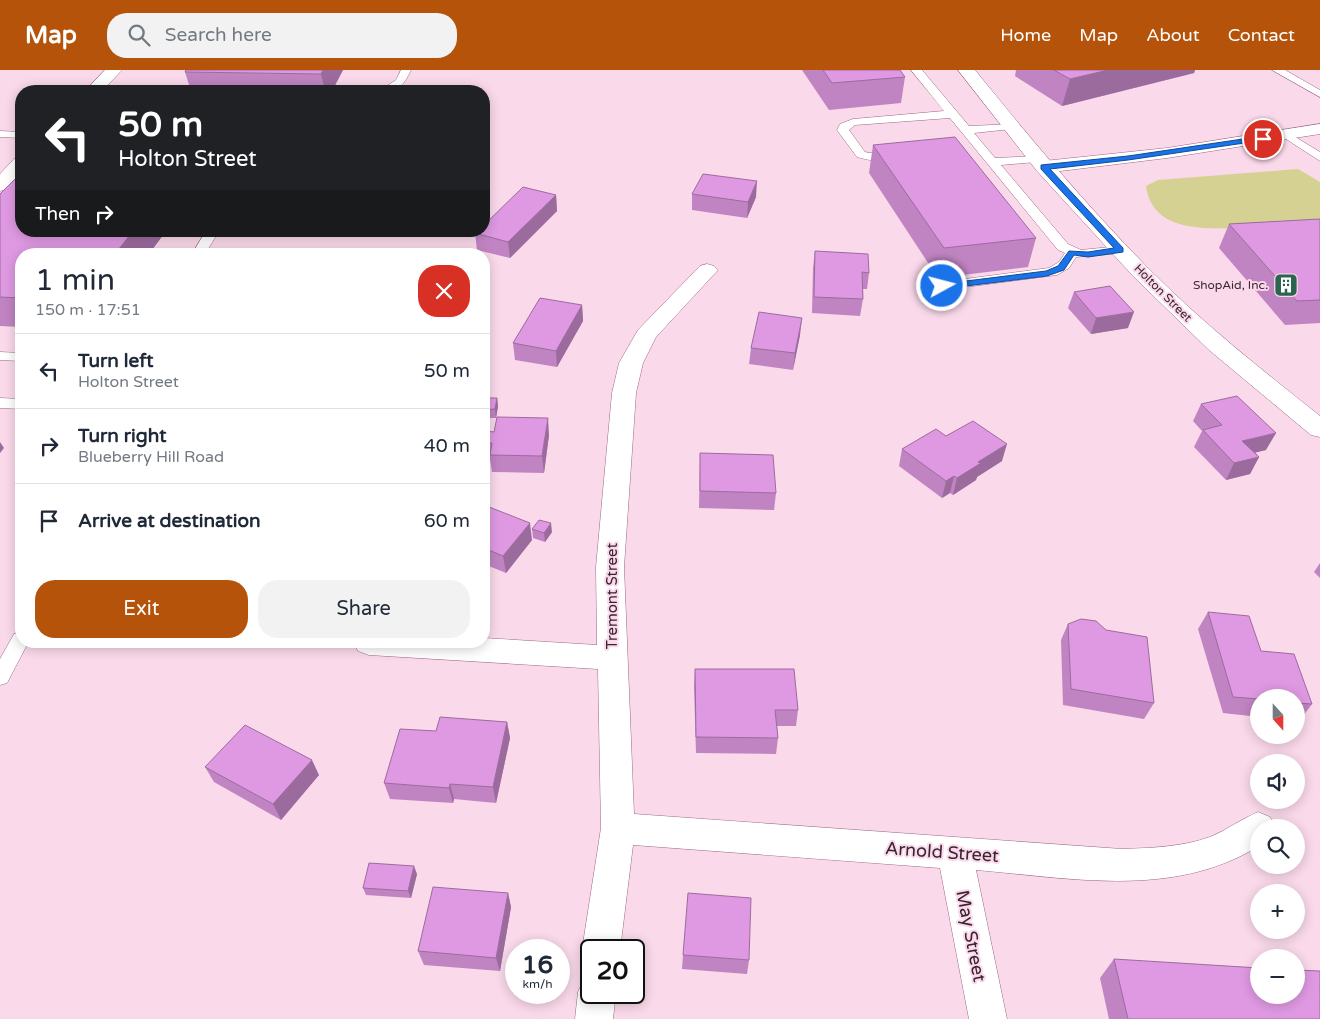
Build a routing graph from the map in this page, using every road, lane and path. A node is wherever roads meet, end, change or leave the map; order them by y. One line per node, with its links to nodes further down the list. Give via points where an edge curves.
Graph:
1 (114, 70): 6 (street)
2 (406, 70): 7 (lane)
3 (916, 70): 9 (lane)
4 (966, 70): 10 (street, Holton Street)
5 (1277, 70): 8 (lane)
6 (99, 85)
7 (395, 85)
8 (1320, 94)
9 (952, 114): 12 (lane); 16 (lane, via 853,122 843,127 861,155 874,158)
10 (1011, 126): 12 (lane); 19 (street, Holton Street)
11 (1320, 128): 15 (street)
12 (965, 130): 18 (lane, via 975,148)
13 (0, 134): 14 (lane)
14 (15, 134)
15 (1287, 135): 17 (lane); 19 (street, via 1128,158)
16 (905, 155)
17 (1320, 157)
18 (992, 162): 19 (lane); 25 (lane, via 1064,247)
19 (1040, 162): 24 (street, Holton Street)
20 (15, 170): 21 (street)
21 (0, 185)
22 (209, 237): 23 (lane)
23 (202, 248)
24 (1120, 250): 25 (lane, via 1088,254); 32 (street, Holton Street, via 1207,336)
25 (1072, 252): 27 (lane, via 1064,265 1052,272)
26 (707, 270): 35 (street, Tremont Street, via 646,335 627,378 610,567)
27 (942, 286)
28 (0, 356): 29 (lane)
29 (15, 357)
30 (0, 404): 31 (lane)
31 (15, 404)
32 (1320, 429)
33 (16, 648): 36 (lane)
34 (450, 648): 35 (street)
35 (612, 658): 37 (street, Tremont Street)
36 (0, 677)
37 (618, 828): 39 (street, Arnold Street); 40 (street, Tremont Street)
38 (1250, 833): 39 (street, Arnold Street, via 1220,850 1178,862 1122,865)
39 (955, 853): 43 (street, May Street)
40 (603, 939)
41 (596, 1004): 42 (street)
42 (594, 1019)
43 (988, 1019)

